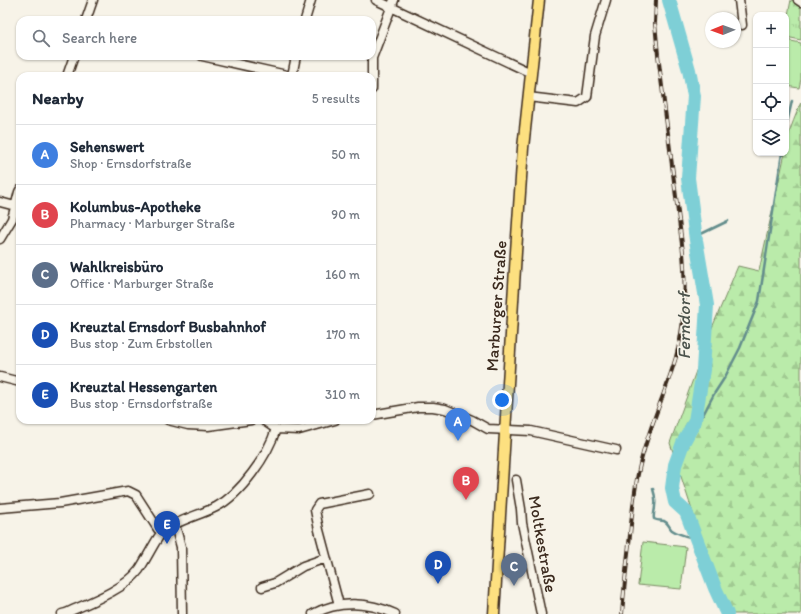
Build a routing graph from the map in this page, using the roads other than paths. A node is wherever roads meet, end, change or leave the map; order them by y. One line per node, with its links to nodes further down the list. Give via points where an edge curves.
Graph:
1 (93, 0): 10 (street)
2 (311, 0): 11 (street)
3 (376, 0): 9 (street)
4 (539, 0): 22 (main road, Marburger Straße)
5 (606, 0): 23 (street, via 595,36 587,97 578,103)
6 (739, 0): 12 (street)
7 (798, 0): 8 (street)
8 (801, 2)
9 (392, 3): 13 (street); 22 (street)
10 (87, 16)
11 (306, 16)
12 (742, 25)
13 (376, 47)
14 (73, 60): 18 (street)
15 (220, 60): 19 (street)
16 (295, 60): 20 (street)
17 (372, 60): 21 (street)
18 (68, 72)
19 (273, 72)
20 (292, 72)
21 (372, 72)
22 (531, 73): 23 (main road, Marburger Straße)
23 (528, 97): 37 (main road, Marburger Straße)
24 (0, 202): 25 (street)
25 (16, 206)
26 (16, 210): 27 (street)
27 (0, 239)
28 (0, 377): 29 (street)
29 (16, 381)
30 (376, 413): 37 (street, via 433,407 445,409 488,429)
31 (184, 424): 32 (street)
32 (222, 424)
33 (269, 424): 36 (street)
34 (275, 424): 36 (street)
35 (321, 424): 36 (street, via 299,430)
36 (276, 429): 42 (street, via 274,437 246,481 217,506)
37 (504, 430): 38 (street, via 531,431); 51 (main road, Marburger Straße)
38 (616, 450)
39 (516, 480): 52 (street, Moltkestraße)
40 (370, 494): 44 (street, via 319,504 315,510)
41 (0, 508): 43 (street, via 60,503 128,491 136,495)
42 (175, 525): 43 (street); 48 (street, via 181,547)
43 (163, 532): 47 (street, via 138,571 124,584)
44 (326, 558): 45 (street, via 303,566 275,583); 46 (street)
45 (262, 587)
46 (339, 604): 49 (street); 50 (street, via 369,605)
47 (65, 614)
48 (182, 614)
49 (313, 614)
50 (395, 614)
51 (494, 614)
52 (541, 614)

